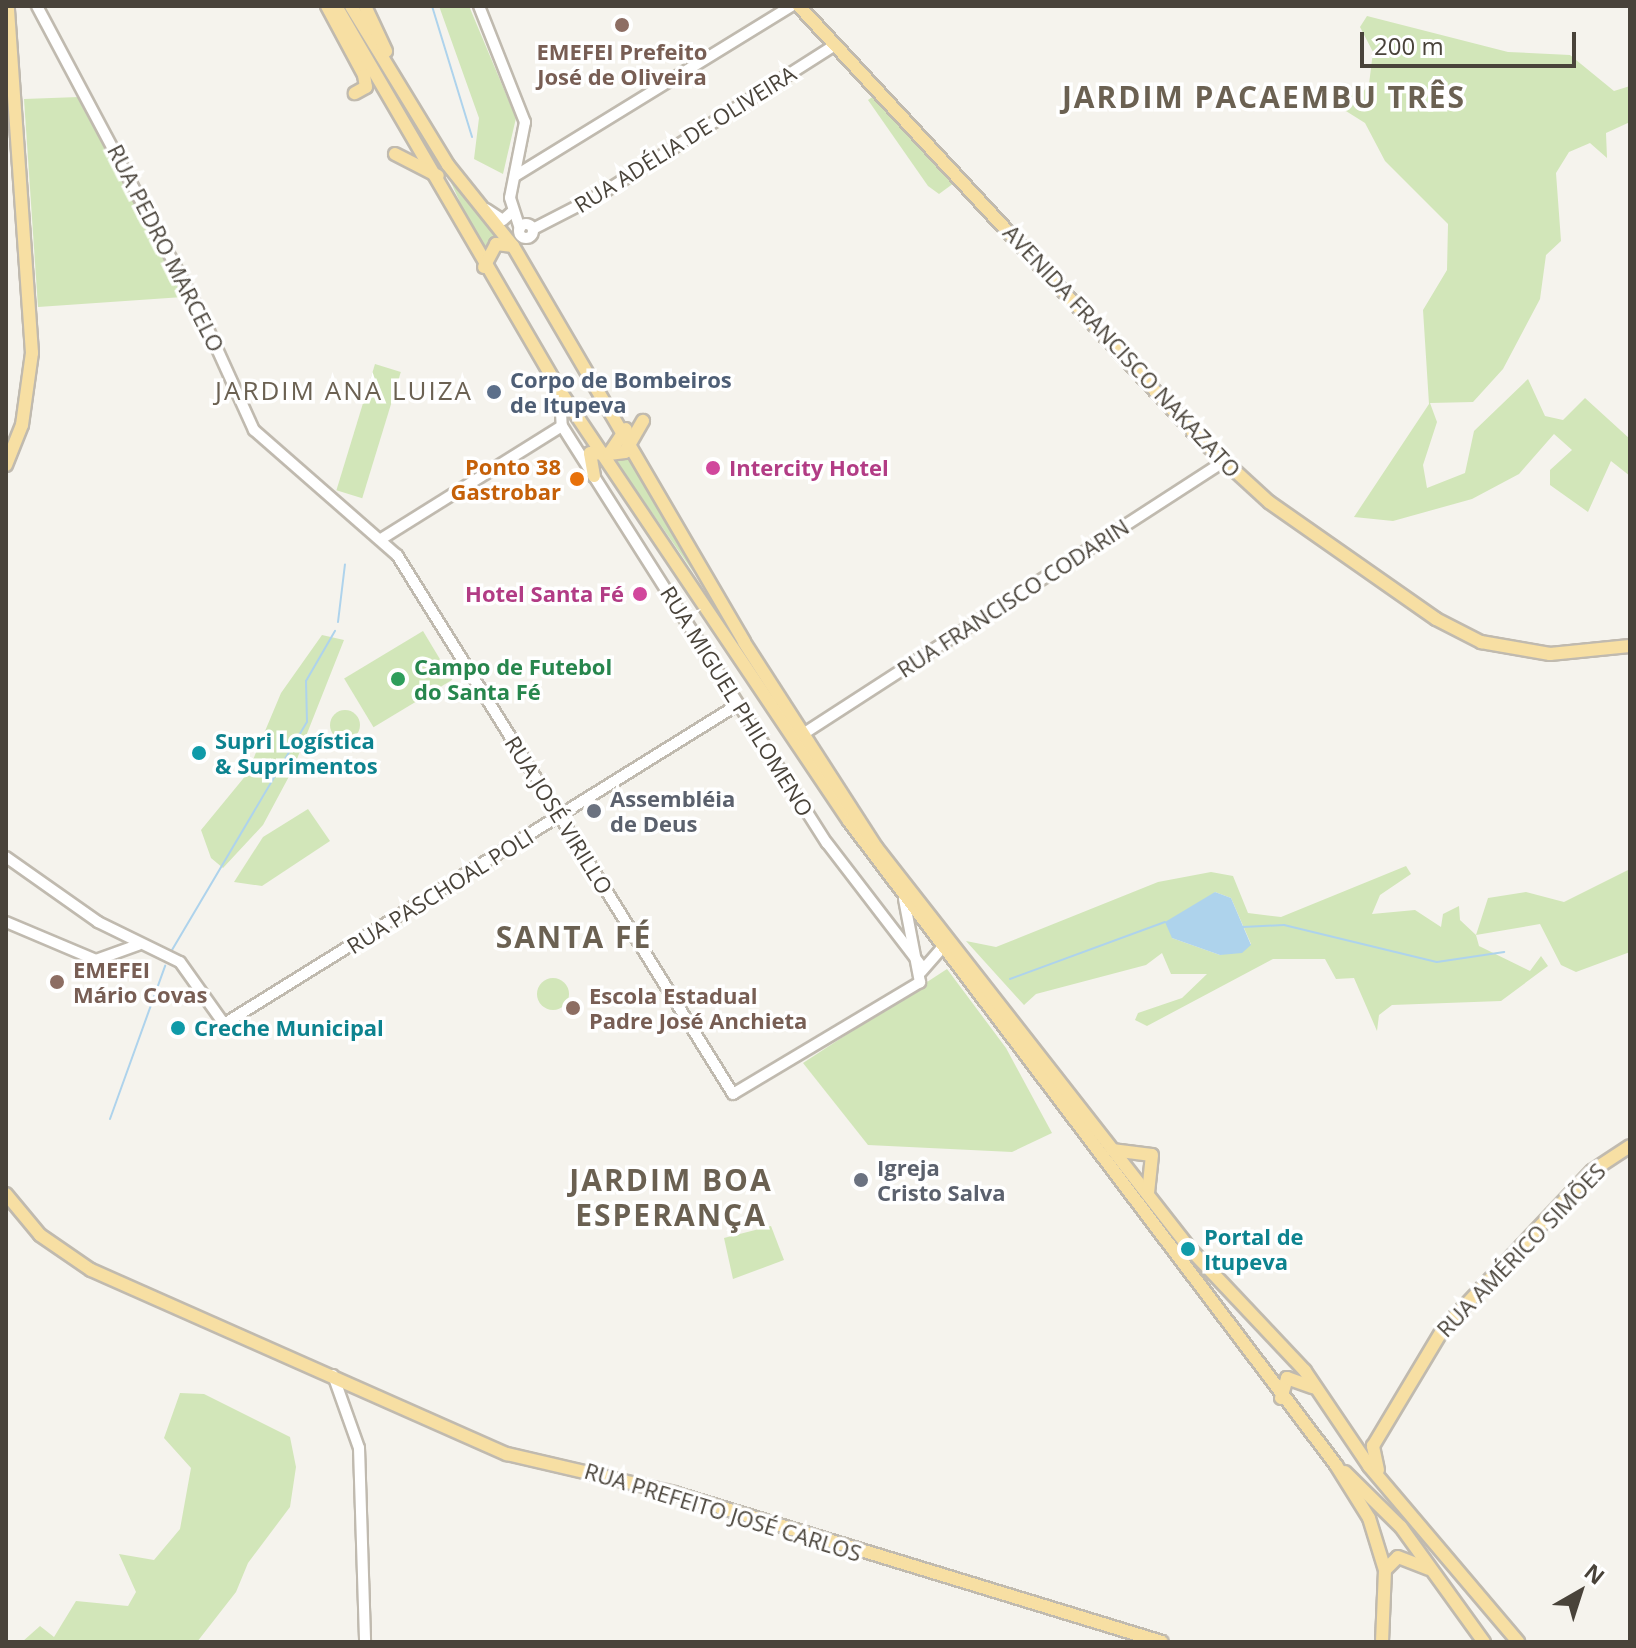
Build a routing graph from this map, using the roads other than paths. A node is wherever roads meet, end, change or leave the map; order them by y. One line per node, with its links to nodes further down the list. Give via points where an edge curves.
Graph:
1 (8, 6): 28 (main road, via 32,353 22,425)
2 (37, 6): 30 (street, RUA PEDRO MARCELO, via 204,320 254,430)
3 (327, 6): 12 (main road, via 364,75 366,87)
4 (336, 6): 15 (main road)
5 (351, 6): 11 (main road)
6 (365, 6): 11 (main road)
7 (479, 6): 14 (street, via 522,108)
8 (791, 6): 14 (street)
9 (799, 6): 10 (main road, AVENIDA FRANCISCO NAKAZATO)
10 (835, 45): 17 (street, RUA ADÉLIA DE OLIVEIRA, via 601,194 533,229 520,228); 27 (main road, AVENIDA FRANCISCO NAKAZATO)
11 (391, 69): 16 (main road)
12 (355, 93)
13 (395, 154): 15 (main road)
14 (515, 176): 17 (street)
15 (442, 179): 19 (main road)
16 (476, 202): 17 (street, via 503,220); 18 (main road)
17 (512, 212)
18 (513, 246): 19 (main road, via 496,244); 23 (main road)
19 (484, 267): 20 (main road)
20 (560, 391): 22 (street, via 557,410); 24 (main road)
21 (643, 421): 25 (main road)
22 (562, 426): 24 (street); 29 (street, RUA MIGUEL PHILOMENO); 30 (street)
23 (626, 429): 25 (main road); 26 (main road)
24 (587, 431): 26 (main road)
25 (634, 442): 26 (main road); 33 (main road)
26 (605, 453): 29 (main road, via 587,458); 36 (main road)
27 (1223, 462): 31 (main road, AVENIDA FRANCISCO NAKAZATO, via 1333,549 1458,632 1550,654); 33 (street, RUA FRANCISCO CODARIN)
28 (6, 465)
29 (594, 476): 32 (street, RUA MIGUEL PHILOMENO)
30 (381, 539): 34 (street, RUA JOSÉ VIRILLO)
31 (1630, 646)
32 (737, 705): 34 (street, RUA PASCHOAL POLI); 40 (street, RUA MIGUEL PHILOMENO)
33 (803, 734): 42 (main road, via 876,847)
34 (560, 816): 38 (street, RUA PASCHOAL POLI, via 224,1024 180,962); 40 (street, RUA JOSÉ VIRILLO, via 733,1094 920,982)
35 (6, 857): 38 (street)
36 (904, 898): 39 (main road); 40 (street, via 914,924)
37 (6, 922): 38 (street, via 96,960)
38 (138, 945)
39 (942, 948): 40 (street); 47 (main road, via 1241,1332)
40 (918, 964)
41 (1630, 1146): 49 (main road, RUA AMÉRICO SIMÕES, via 1592,1171 1443,1329)
42 (1112, 1150): 44 (main road); 44 (main road, via 1152,1155)
43 (6, 1194): 45 (main road, RUA PREFEITO JOSÉ CARLOS, via 40,1235 91,1270)
44 (1148, 1195): 46 (main road)
45 (333, 1375): 54 (street, via 359,1448); 55 (main road, RUA PREFEITO JOSÉ CARLOS, via 507,1454 674,1493)
46 (1317, 1391): 47 (main road, via 1293,1376 1283,1383); 48 (main road)
47 (1281, 1399): 50 (main road)
48 (1348, 1433): 49 (main road); 51 (main road)
49 (1373, 1446): 51 (main road)
50 (1336, 1465): 52 (main road, via 1369,1518); 53 (main road)
51 (1382, 1479): 58 (main road)
52 (1385, 1570): 53 (main road, via 1405,1558); 56 (main road)
53 (1441, 1578): 57 (main road)
54 (365, 1642)
55 (1162, 1642)
56 (1382, 1642)
57 (1484, 1642)
58 (1518, 1642)

